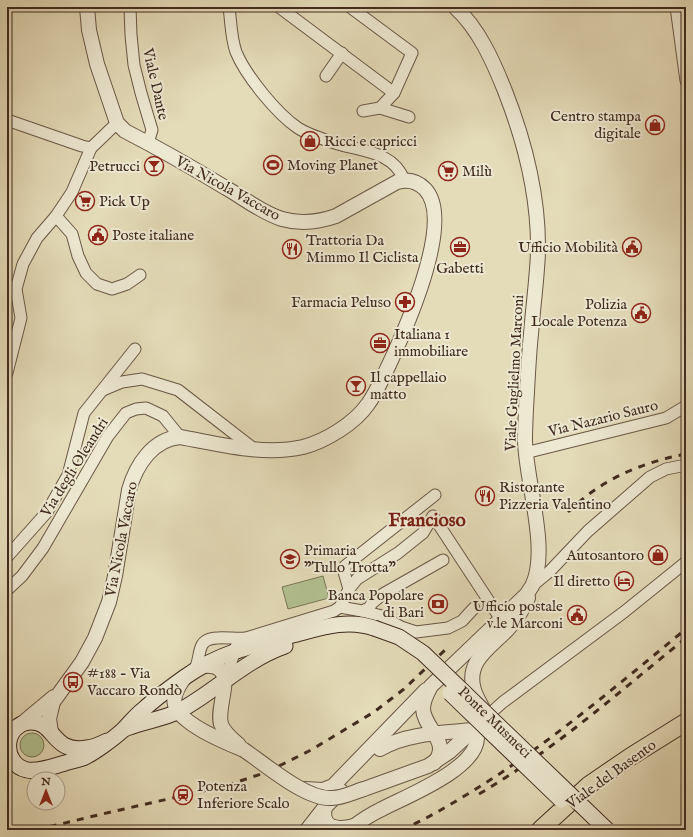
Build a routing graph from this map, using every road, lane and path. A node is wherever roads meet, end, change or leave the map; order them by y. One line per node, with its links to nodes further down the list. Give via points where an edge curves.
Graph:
1 (87, 7): 16 (street, via 92,46)
2 (130, 7): 17 (street, Viale Dante, via 134,65 152,130)
3 (229, 7): 19 (street, via 236,53 274,107 298,128 337,144 384,157 398,168)
4 (279, 7): 8 (street)
5 (350, 7): 11 (street, via 412,53)
6 (455, 7): 28 (street, Viale Guglielmo Marconi, via 474,29 500,77 526,153 534,195 538,251 530,341)
7 (676, 7): 10 (street)
8 (342, 53): 9 (street); 11 (street)
9 (326, 76)
10 (686, 81)
11 (394, 93): 12 (street)
12 (380, 108): 13 (street); 14 (street)
13 (363, 111)
14 (409, 117)
15 (7, 120): 18 (street)
16 (117, 124): 17 (street, Via Nicola Vaccaro); 18 (street)
17 (148, 143): 19 (street, Via Nicola Vaccaro, via 272,215 291,221 312,222 332,217)
18 (92, 148): 20 (street, via 72,192)
19 (404, 180): 27 (street, Via Nicola Vaccaro, via 422,186 431,197 434,216 433,242 405,332 369,404 340,430 321,440 290,449)
20 (56, 216): 21 (street, via 72,234 86,273 97,284 112,290); 23 (street, via 37,238 23,264 16,290 20,318)
21 (140, 275)
22 (135, 349): 24 (street)
23 (7, 373)
24 (102, 390): 27 (street, via 122,382 142,379 178,390); 31 (street, via 84,413 68,475 47,512)
25 (686, 406): 28 (street, Via Nazario Sauro, via 666,418)
26 (180, 437): 27 (street, Via Nicola Vaccaro); 36 (street, Via degli Oleandri, via 163,416 146,408 126,413 108,436 43,548 22,576); 47 (street, Via Nicola Vaccaro, via 170,438 152,450 131,480 109,602 95,638 82,662)
27 (254, 449)
28 (525, 453): 34 (street, Viale Guglielmo Marconi, via 538,534 537,574)
29 (686, 465): 34 (street, via 666,469 650,478 588,531)
30 (435, 494): 35 (street, via 345,566 344,572)
31 (7, 557)
32 (443, 560): 39 (street, via 383,594 369,608)
33 (686, 562): 49 (street, via 624,612)
34 (533, 585): 40 (street, Viale Guglielmo Marconi); 49 (street, via 522,610 508,629 474,665 473,688)
35 (349, 589): 37 (street); 40 (street, via 357,579 422,533 433,516)
36 (7, 590)
37 (340, 607): 39 (street); 42 (street, via 322,616)
38 (474, 608): 39 (street, via 462,621 448,628 416,632 382,616)
39 (362, 611)
40 (500, 618): 46 (street, Viale Guglielmo Marconi)
41 (373, 632): 43 (main road, via 365,625 331,625); 45 (main road, via 338,632 293,643 264,654); 49 (main road, Ponte Musmeci, bridge, via 399,637 424,653); 73 (main road, Ponte Musmeci, bridge, via 417,662)
42 (246, 638): 43 (street, via 238,643); 44 (street, via 207,640 201,646)
43 (234, 652): 44 (main road); 45 (street)
44 (194, 672): 45 (street, via 213,666 218,668); 50 (street, via 178,687 175,697); 53 (main road, via 144,708)
45 (226, 681): 50 (main road); 64 (street, via 220,713 221,725 228,736)
46 (431, 686): 48 (street); 51 (street, Viale Guglielmo Marconi, via 424,704)
47 (60, 691): 55 (street, Via Nicola Vaccaro); 60 (street, Via Nicola Vaccaro, via 49,714 49,725)
48 (416, 701): 63 (street, via 407,719); 68 (street, bridge, via 333,786 317,791)
49 (489, 710): 54 (street); 74 (main road, Ponte Musmeci, bridge)
50 (178, 711): 53 (main road); 64 (street, via 184,719 220,740)
51 (427, 722): 56 (street, via 438,731); 57 (street, Viale Guglielmo Marconi)
52 (686, 722): 58 (main road, Viale del Basento)
53 (122, 730): 62 (main road)
54 (473, 730): 56 (street); 65 (street); 70 (street, via 477,737 474,749 458,768)
55 (12, 732): 60 (main road, via 29,722 35,722 47,727); 67 (main road, via 8,743 9,755 16,765)
56 (451, 732): 57 (street)
57 (435, 734): 61 (street); 65 (street, Viale Guglielmo Marconi, via 440,754)
58 (667, 734): 59 (main road); 72 (main road, Viale del Basento, via 589,785)
59 (686, 734)
60 (53, 735): 62 (main road, via 65,746 73,749 88,748); 67 (main road, via 56,750 54,756 46,766)
61 (416, 736): 63 (street, via 390,743); 65 (street, via 431,744 437,752)
62 (107, 741): 67 (main road, via 81,758 48,769)
63 (380, 749): 69 (street)
64 (244, 750): 68 (street, bridge)
65 (435, 761): 68 (street, bridge, via 422,769 338,798 316,796)
66 (7, 770): 67 (main road)
67 (34, 770)
68 (298, 787)
69 (325, 807): 70 (street, via 325,820 331,826); 71 (street)
70 (351, 828)
71 (307, 830)
72 (540, 830)
73 (592, 830)
74 (607, 830)

